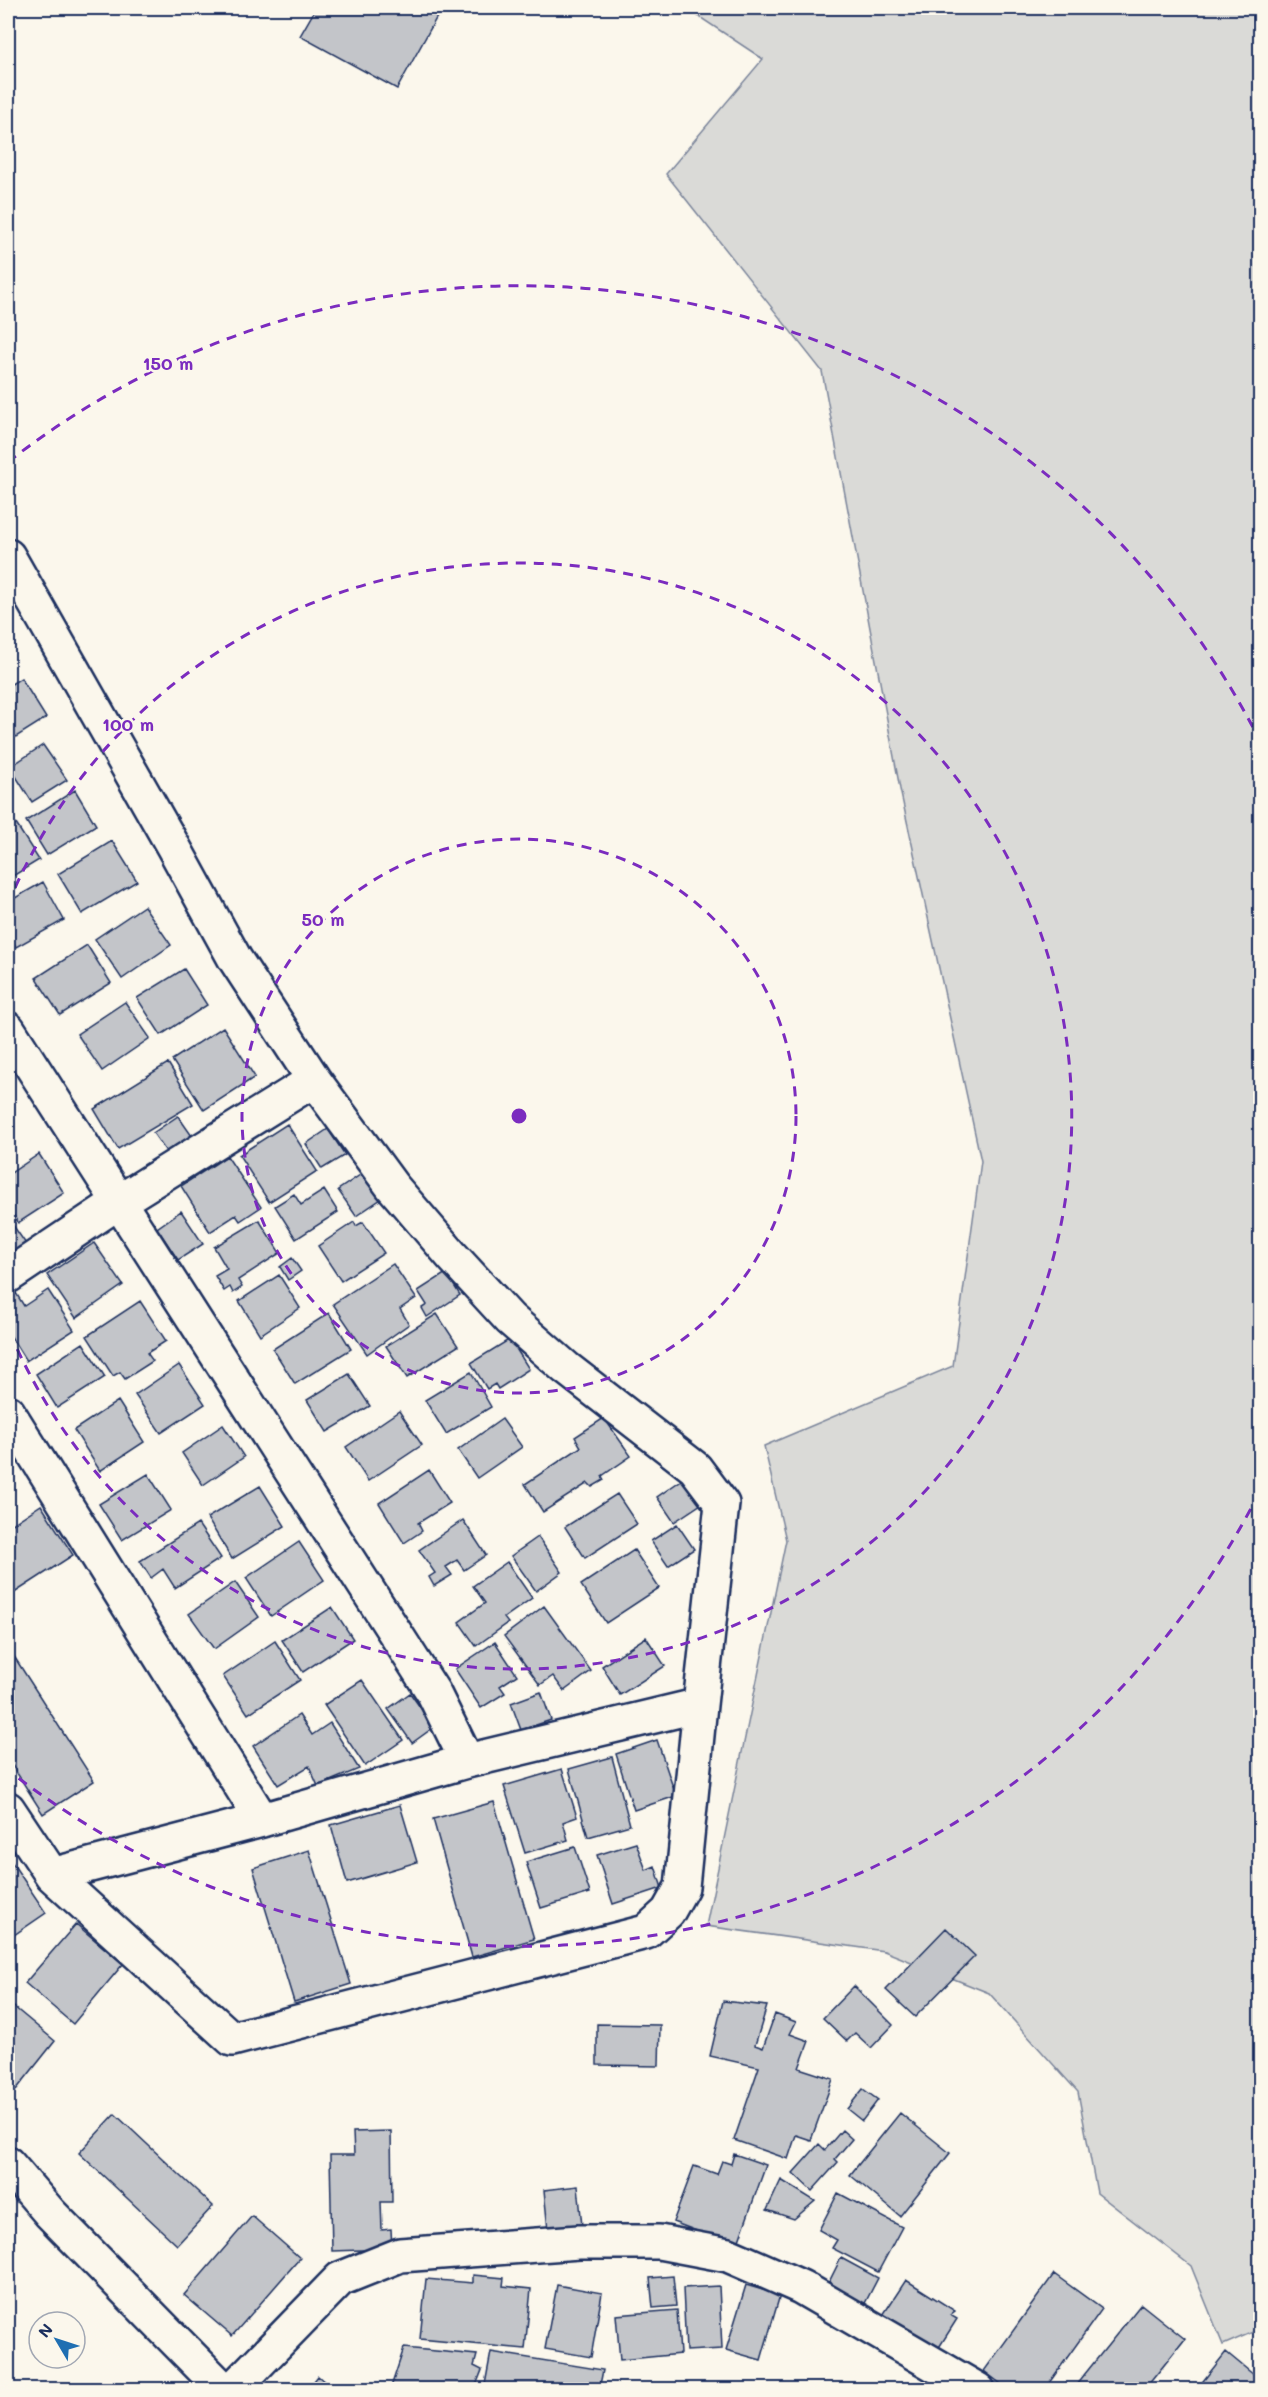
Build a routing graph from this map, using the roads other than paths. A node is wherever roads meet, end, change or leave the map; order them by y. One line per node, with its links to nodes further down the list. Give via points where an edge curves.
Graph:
1 (8, 556): 3 (street, via 235,959)
2 (8, 1029): 4 (street)
3 (314, 1080): 4 (street); 7 (street, via 392,1186 510,1319 566,1368 695,1468 722,1504)
4 (120, 1201): 5 (street); 8 (street, via 433,1692)
5 (8, 1276)
6 (8, 1412): 10 (street)
7 (700, 1705): 8 (street); 11 (street, via 682,1887 668,1912 646,1932 231,2039)
8 (467, 1761): 10 (street)
9 (8, 1809): 11 (street)
10 (262, 1820): 11 (street)
11 (52, 1875)
12 (8, 2164): 13 (street, via 50,2213)
13 (224, 2390)
14 (232, 2390): 15 (street, via 340,2278 400,2255 579,2242 659,2242 728,2255 801,2288)
15 (978, 2390)

